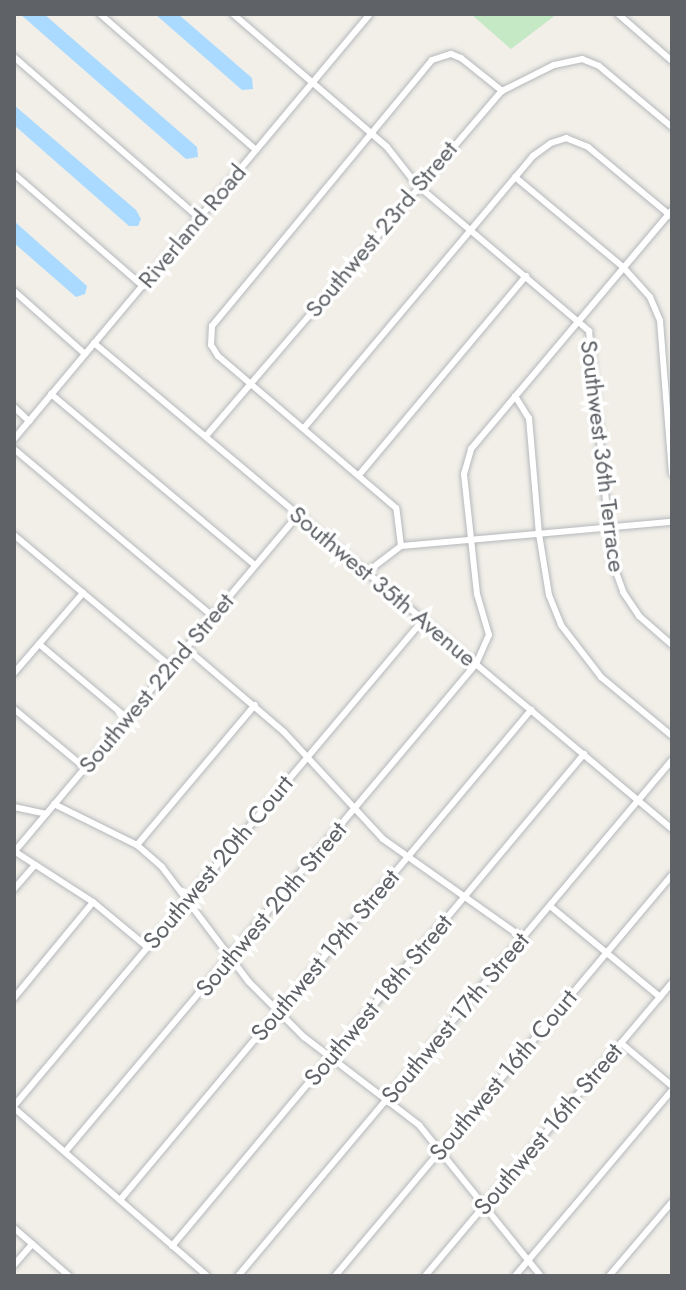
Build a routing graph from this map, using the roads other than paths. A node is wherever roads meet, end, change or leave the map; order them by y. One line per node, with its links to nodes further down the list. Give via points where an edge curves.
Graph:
1 (100, 14): 11 (street)
2 (233, 14): 7 (street, Southwest 36th Terrace)
3 (369, 14): 7 (street, Riverland Road)
4 (618, 14): 6 (street)
5 (14, 57): 16 (street)
6 (672, 61)
7 (312, 83): 10 (street, Southwest 36th Terrace); 11 (street, Riverland Road)
8 (502, 91): 9 (street, Southwest 23rd Street, via 554,65 582,59 599,66); 10 (street, via 461,58 441,55 425,66); 14 (street, Southwest 23rd Street)
9 (672, 127)
10 (371, 132): 14 (street, Southwest 36th Terrace); 25 (street, via 218,314 211,335 218,356)
11 (256, 150): 16 (street, Riverland Road)
12 (14, 174): 20 (street)
13 (515, 177): 15 (street, via 533,156 566,138 588,147); 17 (street); 18 (street)
14 (417, 185): 17 (street, Southwest 36th Terrace); 25 (street, Southwest 23rd Street)
15 (671, 213): 18 (street)
16 (199, 218): 20 (street, Riverland Road)
17 (470, 229): 19 (street, Southwest 36th Terrace); 30 (street)
18 (623, 267): 22 (street); 34 (street, via 650,297 660,321)
19 (526, 276): 22 (street, Southwest 36th Terrace); 35 (street)
20 (143, 286): 23 (street, Riverland Road)
21 (14, 291): 24 (street)
22 (578, 320): 27 (street); 38 (street, Southwest 36th Terrace, via 593,345)
23 (94, 343): 24 (street, Riverland Road); 31 (street, Southwest 35th Avenue)
24 (85, 354): 26 (street, Riverland Road)
25 (250, 384): 30 (street); 31 (street, Southwest 23rd Street)
26 (51, 394): 29 (street, Riverland Road); 43 (street)
27 (515, 396): 39 (street, via 529,418); 41 (street, via 466,462)
28 (14, 407): 29 (street)
29 (29, 421): 32 (street, Riverland Road)
30 (304, 428): 35 (street)
31 (206, 436): 36 (street, Southwest 35th Avenue)
32 (14, 439)
33 (14, 449): 46 (street)
34 (672, 474)
35 (359, 475): 42 (street, via 396,508)
36 (298, 515): 43 (street, Southwest 22nd Street); 44 (street, Southwest 35th Avenue)
37 (672, 522): 38 (street)
38 (609, 528): 39 (street); 49 (street, Southwest 36th Terrace, via 623,592 639,616)
39 (539, 534): 41 (street); 58 (street, via 549,595 579,652)
40 (14, 535): 45 (street)
41 (470, 539): 42 (street); 51 (street, via 489,635)
42 (401, 546): 44 (street)
43 (255, 565): 46 (street, Southwest 22nd Street)
44 (367, 572): 47 (street, Southwest 35th Avenue)
45 (83, 593): 48 (street); 52 (street)
46 (212, 616): 50 (street, Southwest 22nd Street)
47 (423, 620): 51 (street, Southwest 35th Avenue); 60 (street, Southwest 20th Court)
48 (39, 644): 53 (street); 57 (street)
49 (672, 645)
50 (186, 648): 52 (street, Southwest 22nd Street); 54 (street)
51 (476, 664): 56 (street, Southwest 35th Avenue); 66 (street, Southwest 20th Street)
52 (170, 666): 57 (street, Southwest 22nd Street)
53 (14, 673)
54 (255, 705): 60 (street); 69 (street)
55 (14, 709): 62 (street)
56 (531, 710): 59 (street, Southwest 35th Avenue); 71 (street, Southwest 19th Street)
57 (127, 718): 62 (street, Southwest 22nd Street)
58 (672, 736)
59 (584, 754): 63 (street, Southwest 35th Avenue); 76 (street, Southwest 18th Street)
60 (307, 757): 66 (street); 75 (street, Southwest 20th Court)
61 (672, 760): 63 (street, Southwest 17th Street)
62 (85, 768): 64 (street, Southwest 22nd Street)
63 (638, 800): 68 (street, Southwest 35th Avenue); 78 (street, Southwest 17th Street)
64 (54, 804): 67 (street, Southwest 22nd Street); 69 (street)
65 (14, 807): 67 (street)
66 (354, 810): 71 (street); 82 (street, Southwest 20th Street)
67 (46, 814): 70 (street, Southwest 22nd Street)
68 (672, 829)
69 (137, 845): 75 (street)
70 (14, 851): 72 (street)
71 (407, 858): 76 (street); 86 (street, Southwest 19th Street)
72 (34, 866): 74 (street); 77 (street)
73 (672, 875): 81 (street, Southwest 16th Court)
74 (14, 889)
75 (188, 897): 80 (street, Southwest 20th Court); 82 (street)
76 (464, 898): 79 (street); 88 (street, Southwest 18th Street)
77 (93, 902): 80 (street); 85 (street)
78 (550, 906): 79 (street, Southwest 17th Street); 81 (street)
79 (523, 938): 90 (street, Southwest 17th Street)
80 (146, 946): 91 (street, Southwest 20th Court)
81 (607, 952): 84 (street); 92 (street, Southwest 16th Court)
82 (230, 958): 86 (street); 93 (street, Southwest 20th Street)
83 (672, 983): 84 (street, Southwest 16th Street)
84 (660, 997): 87 (street, Southwest 16th Street)
85 (14, 998)
86 (277, 1012): 88 (street); 94 (street, Southwest 19th Street)
87 (621, 1043): 89 (street); 96 (street, Southwest 16th Street)
88 (331, 1057): 90 (street); 99 (street, Southwest 18th Street)
89 (672, 1088): 100 (street)
90 (388, 1097): 92 (street); 104 (street, Southwest 17th Street)
91 (14, 1107): 93 (street)
92 (440, 1150): 96 (street); 105 (street, Southwest 16th Court)
93 (65, 1152): 94 (street)
94 (120, 1200): 99 (street)
95 (672, 1202): 109 (street)
96 (483, 1207): 100 (street); 106 (street, Southwest 16th Street)
97 (14, 1228): 98 (street)
98 (32, 1244): 101 (street); 102 (street)
99 (172, 1246): 103 (street)
100 (527, 1262): 107 (street); 108 (street)
101 (14, 1265)
102 (66, 1275)
103 (207, 1276)
104 (238, 1276)
105 (335, 1276)
106 (425, 1276)
107 (515, 1276)
108 (541, 1276)
109 (609, 1276)

